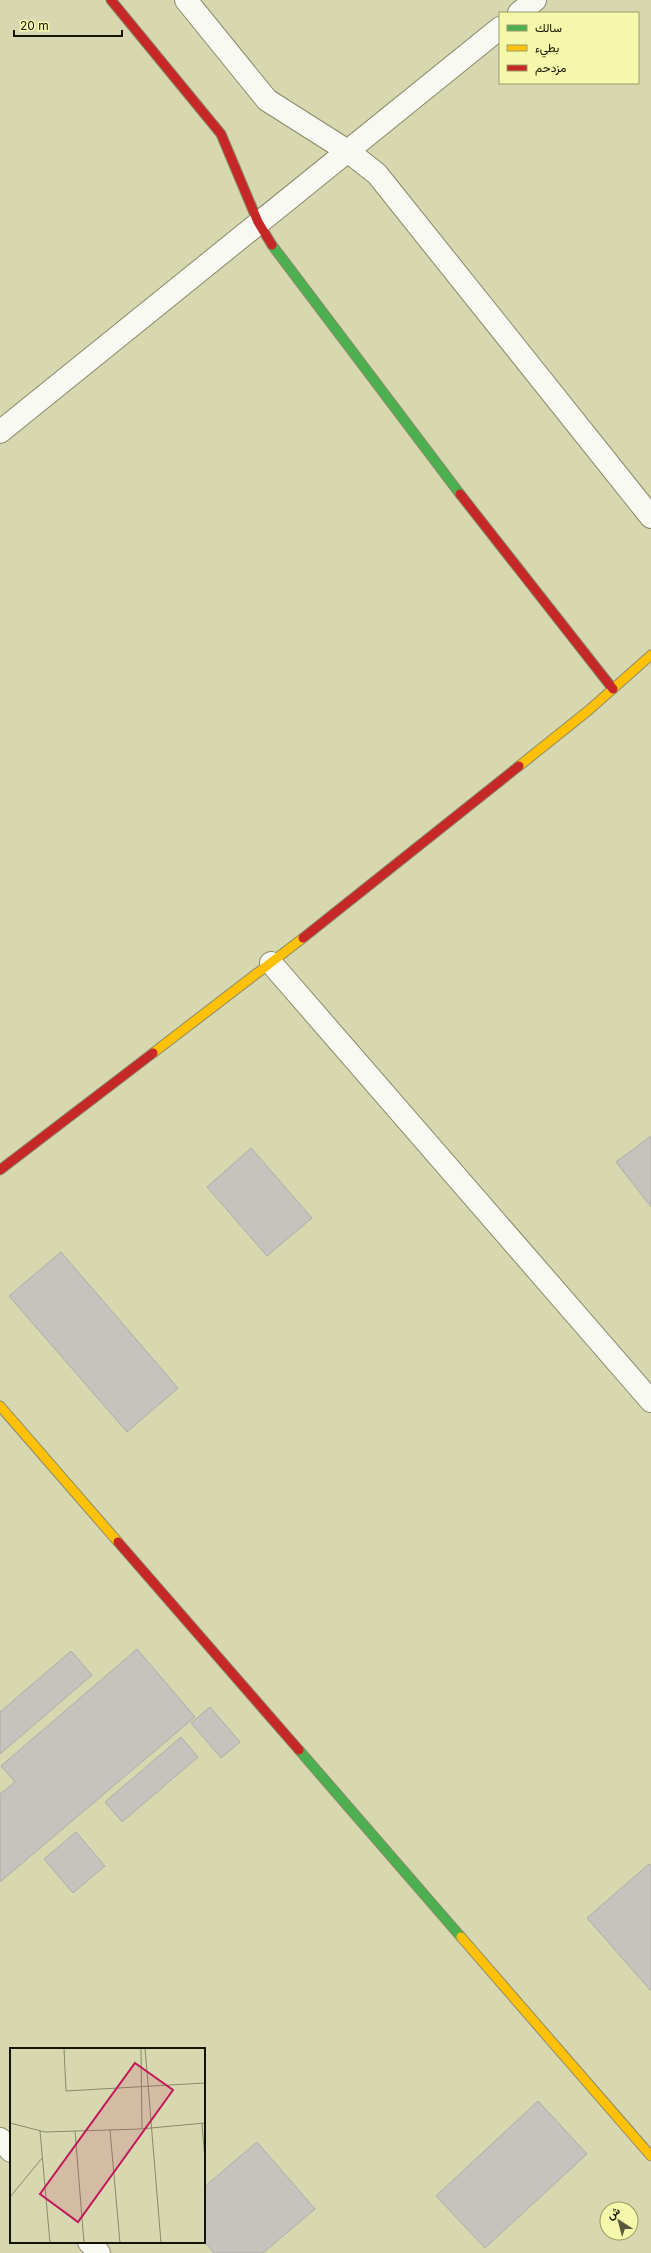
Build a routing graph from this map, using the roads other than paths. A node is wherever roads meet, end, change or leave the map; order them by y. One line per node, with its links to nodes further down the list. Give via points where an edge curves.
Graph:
1 (111, 0): 7 (street, via 220,134)
2 (186, 0): 6 (street, via 267,100)
3 (535, 0): 4 (street)
4 (520, 12)
5 (499, 29): 6 (street)
6 (349, 152): 7 (street); 9 (street, via 377,174)
7 (258, 222): 8 (street); 11 (street, via 274,249)
8 (0, 432)
9 (651, 517)
10 (651, 655): 11 (street)
11 (613, 689): 12 (street)
12 (271, 963): 13 (street); 14 (street)
13 (0, 1170)
14 (651, 1400)
15 (0, 1406): 18 (street)
16 (0, 2139): 17 (street)
17 (10, 2151)
18 (651, 2156)
19 (91, 2243): 20 (street)
20 (99, 2253)

